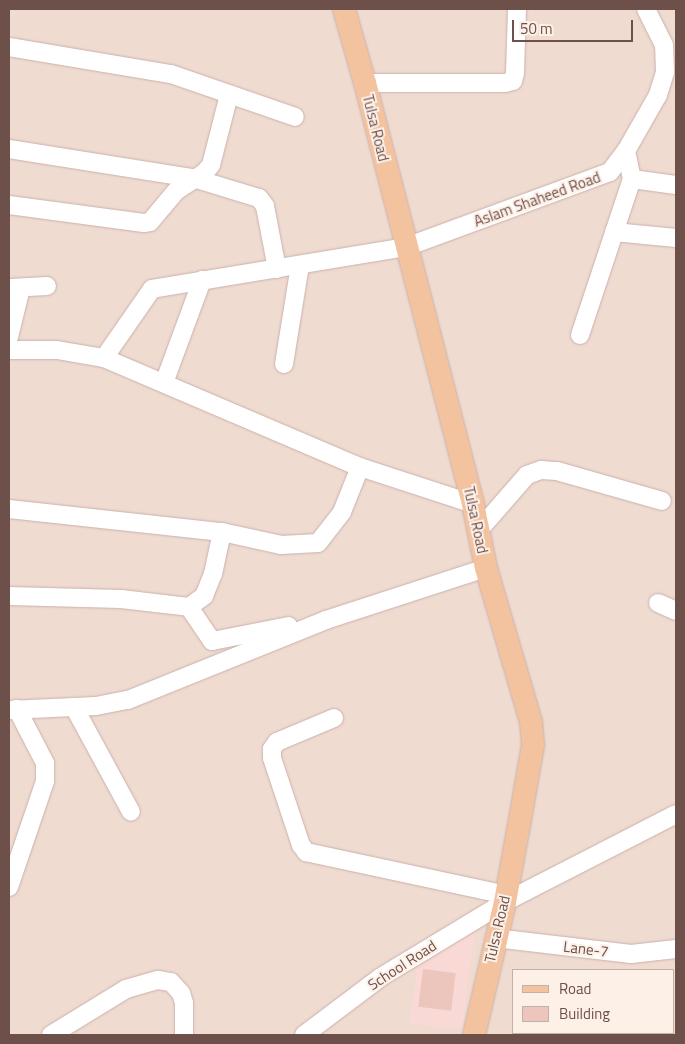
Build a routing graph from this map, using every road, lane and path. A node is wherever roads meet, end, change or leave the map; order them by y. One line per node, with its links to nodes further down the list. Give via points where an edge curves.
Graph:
1 (344, 9): 6 (main road, Tulsa Road)
2 (517, 9): 6 (street, via 513,81)
3 (646, 9): 4 (street, Aslam Shaheed Road)
4 (670, 45): 10 (street, Aslam Shaheed Road, via 658,95)
5 (9, 47): 7 (street, via 171,74)
6 (365, 83): 17 (main road, Tulsa Road)
7 (229, 95): 8 (street); 11 (street, via 211,165)
8 (295, 117)
9 (9, 149): 11 (street)
10 (626, 151): 12 (street); 17 (street, Aslam Shaheed Road, via 610,172)
11 (193, 178): 14 (street, via 176,191 157,217 144,224); 19 (street, via 259,198 265,206)
12 (632, 179): 13 (street); 15 (street)
13 (676, 185)
14 (9, 206)
15 (614, 232): 16 (street); 23 (street)
16 (676, 238)
17 (406, 247): 18 (street, Aslam Shaheed Road); 31 (main road, Tulsa Road)
18 (300, 265): 19 (street, Aslam Shaheed Road); 27 (street)
19 (277, 269): 20 (street, Aslam Shaheed Road)
20 (202, 280): 26 (street, Aslam Shaheed Road, via 152,289); 28 (street)
21 (47, 286): 22 (street)
22 (15, 288): 24 (street)
23 (580, 335)
24 (9, 337)
25 (9, 350): 26 (street, via 57,350)
26 (104, 358): 28 (street)
27 (284, 364)
28 (164, 382): 29 (street)
29 (360, 467): 31 (street); 34 (street, via 342,512 318,543 281,545)
30 (662, 501): 33 (street, via 557,471 540,470 527,475)
31 (473, 504): 33 (main road, Tulsa Road)
32 (9, 509): 34 (street)
33 (479, 530): 35 (main road, Tulsa Road)
34 (222, 532): 38 (street, via 213,574 204,596)
35 (486, 568): 40 (street); 47 (main road, Tulsa Road, via 531,722 532,745)
36 (9, 596): 38 (street, via 121,599)
37 (658, 603): 39 (street)
38 (189, 607): 40 (street, via 212,640)
39 (676, 611)
40 (326, 620): 41 (street, via 128,700)
41 (74, 707): 42 (street); 44 (street)
42 (13, 710): 46 (street, via 45,763 45,781)
43 (334, 718): 47 (street, via 277,742 272,749 272,758 306,852)
44 (131, 812)
45 (676, 814): 47 (street, School Road)
46 (9, 887)
47 (505, 898): 48 (main road, Tulsa Road); 52 (street, School Road, via 380,977)
48 (495, 938): 49 (street, Lane-7, via 631,954); 53 (main road, Tulsa Road)
49 (676, 949)
50 (51, 1035): 51 (street, via 126,989 158,980 171,982 181,993)
51 (184, 1035)
52 (304, 1035)
53 (474, 1035)

